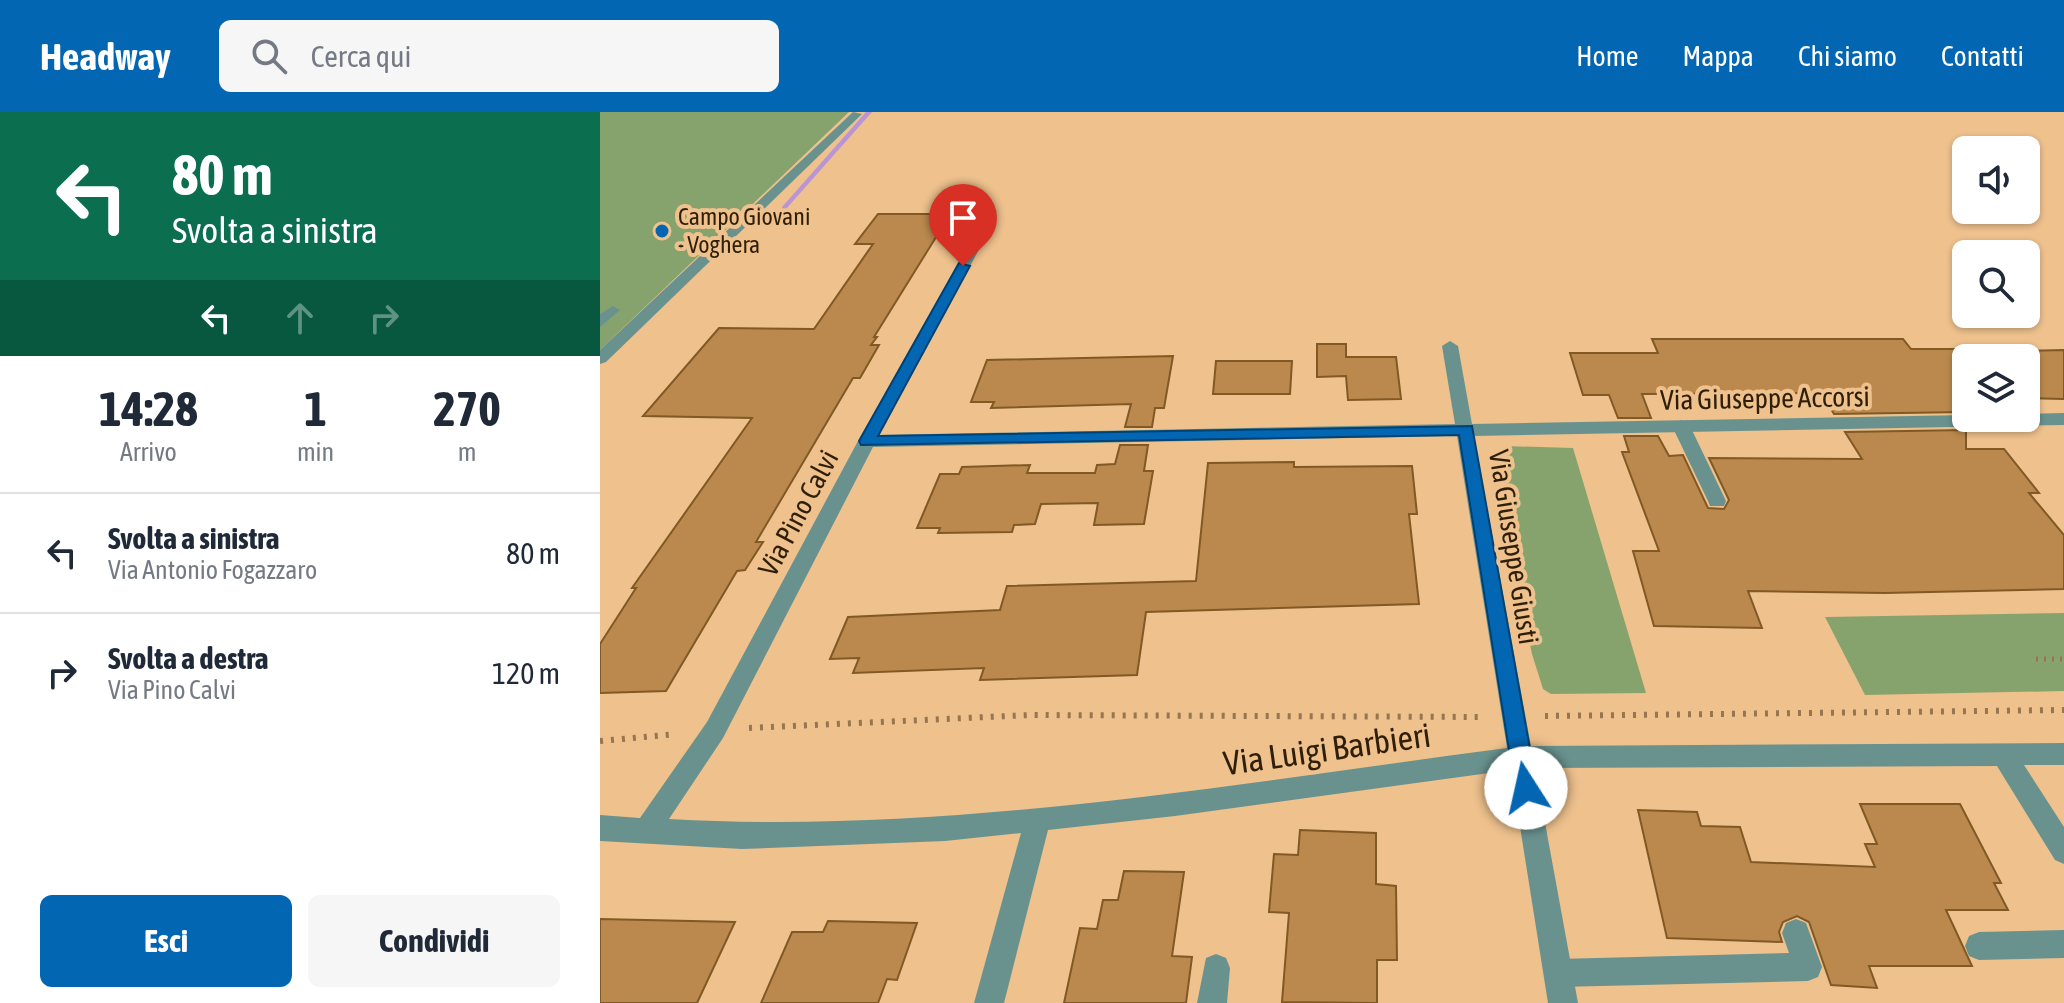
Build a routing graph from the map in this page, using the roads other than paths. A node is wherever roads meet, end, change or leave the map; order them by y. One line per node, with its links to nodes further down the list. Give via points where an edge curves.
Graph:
1 (858, 113): 6 (street)
2 (991, 216): 10 (street, Via Pino Calvi)
3 (613, 310): 4 (street)
4 (600, 322)
5 (1450, 346): 9 (street, Via Giuseppe Giusti)
6 (600, 359)
7 (2064, 419): 8 (street, Via Giuseppe Accorsi)
8 (1681, 426): 9 (street, Via Giuseppe Accorsi); 11 (street)
9 (1466, 430): 10 (street, Via Giuseppe Accorsi); 14 (street, Via Giuseppe Giusti)
10 (867, 441): 17 (street, Via Pino Calvi, via 715,730)
11 (1717, 501)
12 (2003, 754): 13 (street, Via Luigi Barbieri); 14 (street, Via Luigi Barbieri); 18 (street)
13 (2064, 754)
14 (1521, 757): 15 (street, Via Luigi Barbieri); 23 (street, Via Giuseppe Giusti)
15 (1037, 821): 17 (street, Via Luigi Barbieri, via 742,836); 24 (street)
16 (600, 828): 17 (street, Via Luigi Barbieri)
17 (645, 832)
18 (2064, 851)
19 (1796, 933): 23 (street, via 1808,967)
20 (2064, 944): 21 (street)
21 (1979, 946)
22 (1216, 968): 25 (street)
23 (1558, 973): 26 (street, Via Giuseppe Giusti)
24 (989, 1003)
25 (1212, 1003)
26 (1563, 1003)

